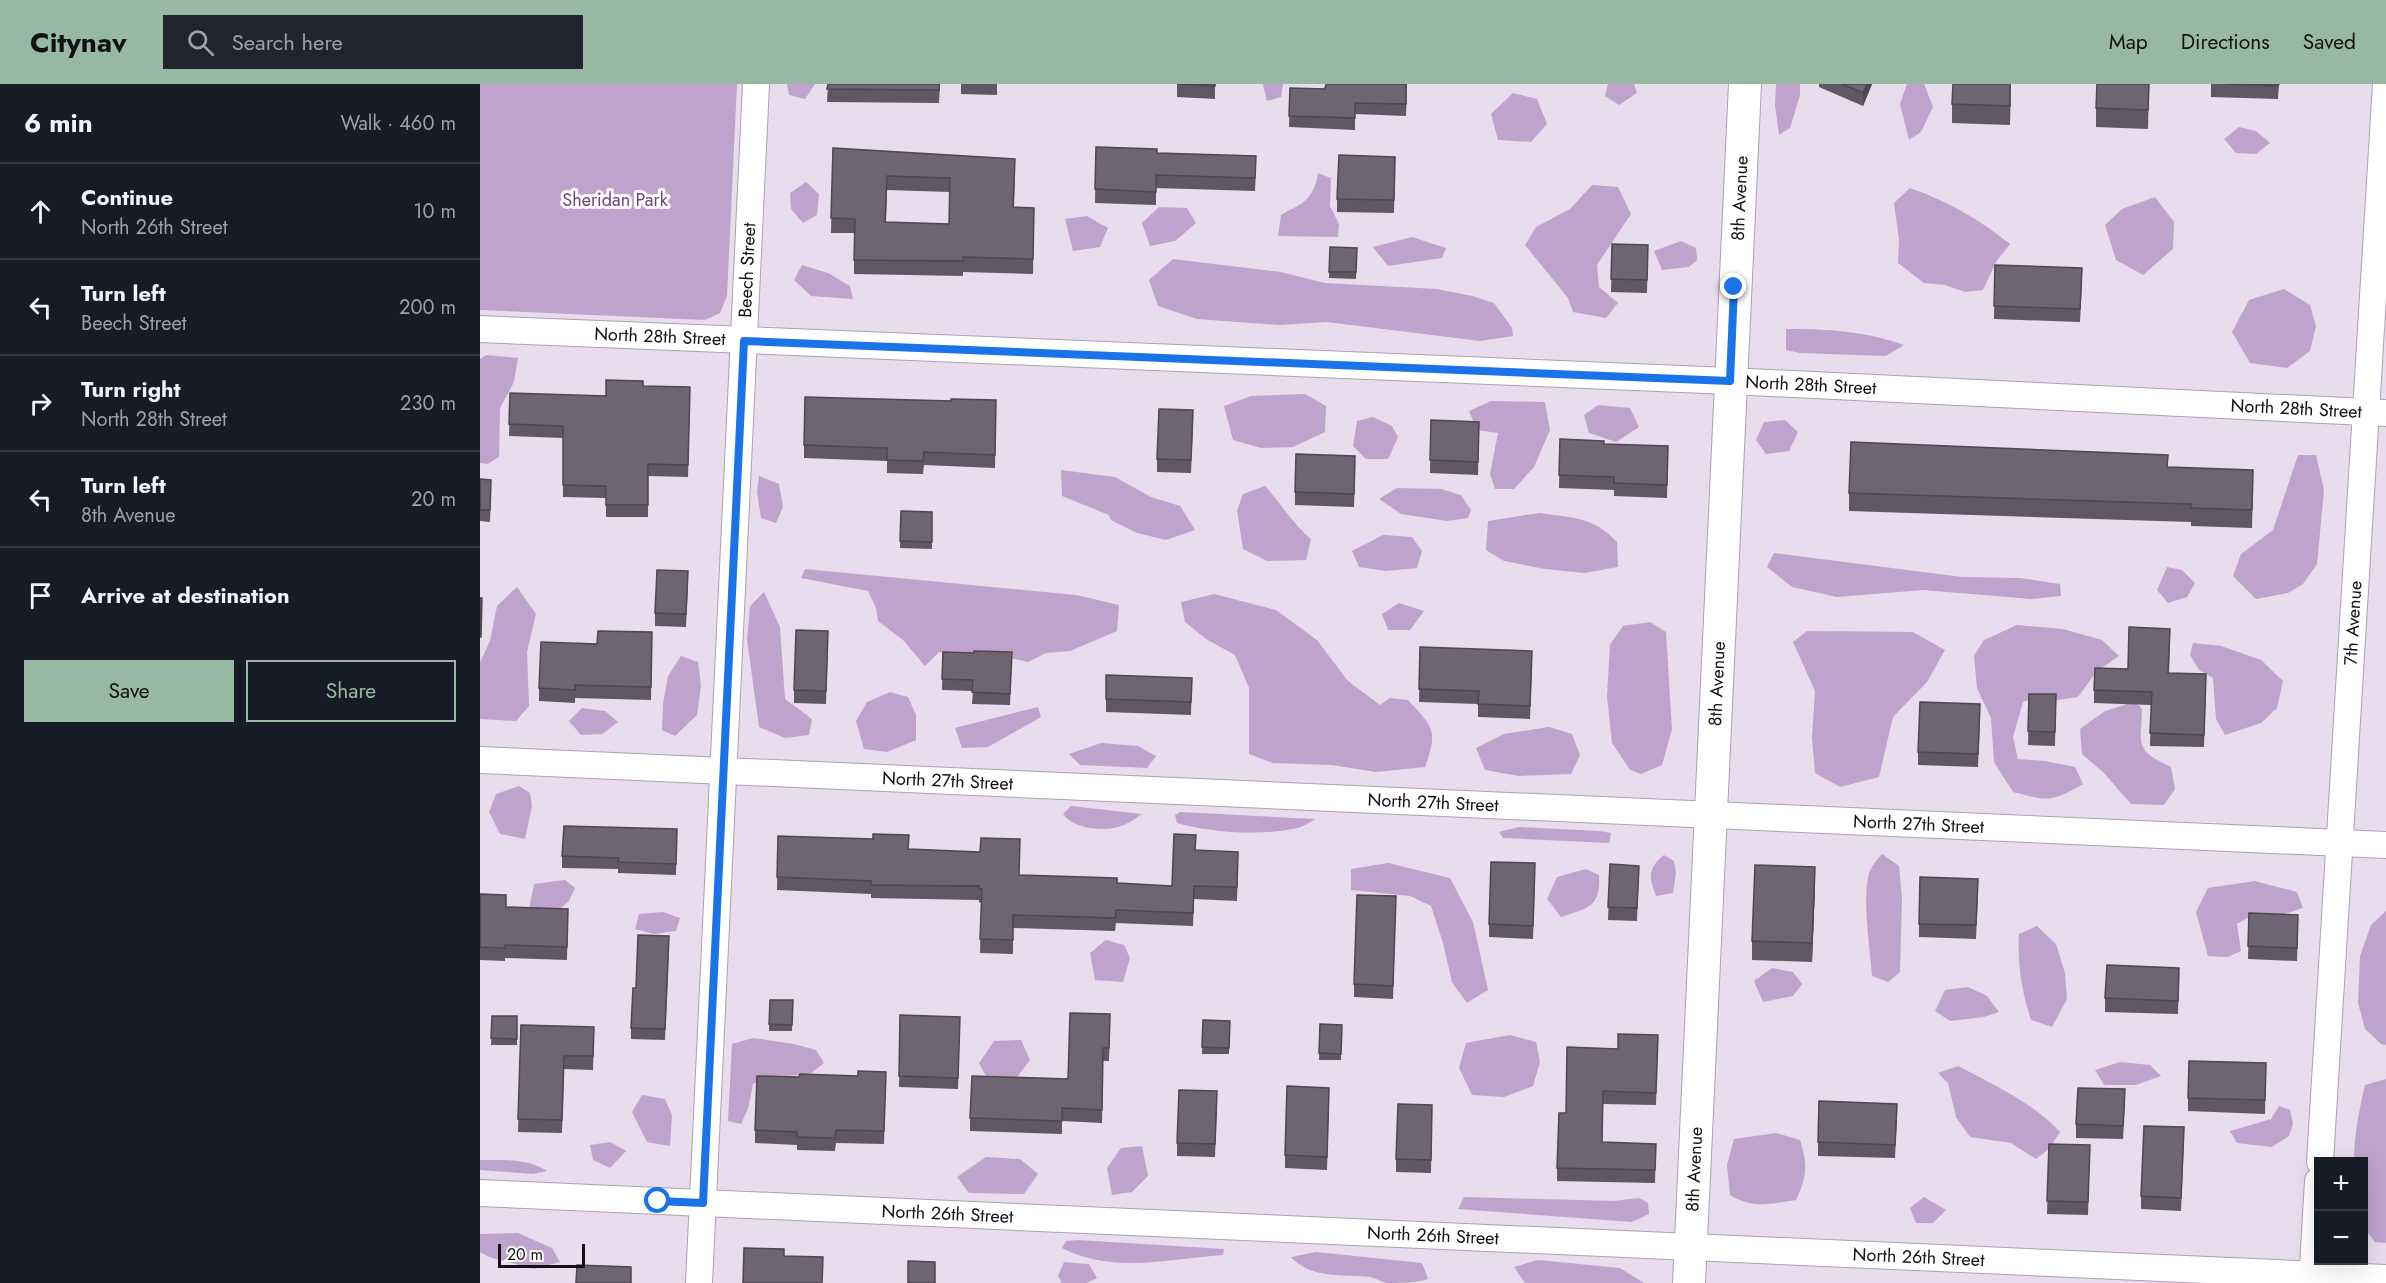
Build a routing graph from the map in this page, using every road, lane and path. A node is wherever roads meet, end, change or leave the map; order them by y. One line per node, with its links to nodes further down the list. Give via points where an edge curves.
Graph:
1 (756, 84): 5 (street, Beech Street)
2 (1745, 84): 6 (street, 8th Avenue)
3 (2386, 84): 7 (street, 7th Avenue)
4 (480, 329): 5 (street, North 28th Street)
5 (744, 341): 6 (street, North 28th Street); 9 (street, Beech Street)
6 (1730, 381): 7 (street, North 28th Street); 10 (street, 8th Avenue)
7 (2375, 412): 11 (street, 7th Avenue)
8 (480, 760): 9 (street, North 27th Street)
9 (724, 772): 10 (street, North 27th Street); 15 (street, Beech Street)
10 (1711, 814): 11 (street, North 27th Street); 17 (street, 8th Avenue)
11 (2339, 843): 12 (street, North 27th Street); 13 (street, 7th Avenue)
12 (2386, 845)
13 (2320, 1157)
14 (480, 1193): 15 (street, North 26th Street)
15 (703, 1203): 17 (street, North 26th Street); 20 (street, Beech Street)
16 (2317, 1211): 19 (street)
17 (1691, 1246): 19 (street, North 26th Street); 21 (street, 8th Avenue)
18 (2386, 1278): 19 (street, North 26th Street)
19 (2313, 1279)
20 (699, 1283)
21 (1689, 1283)

